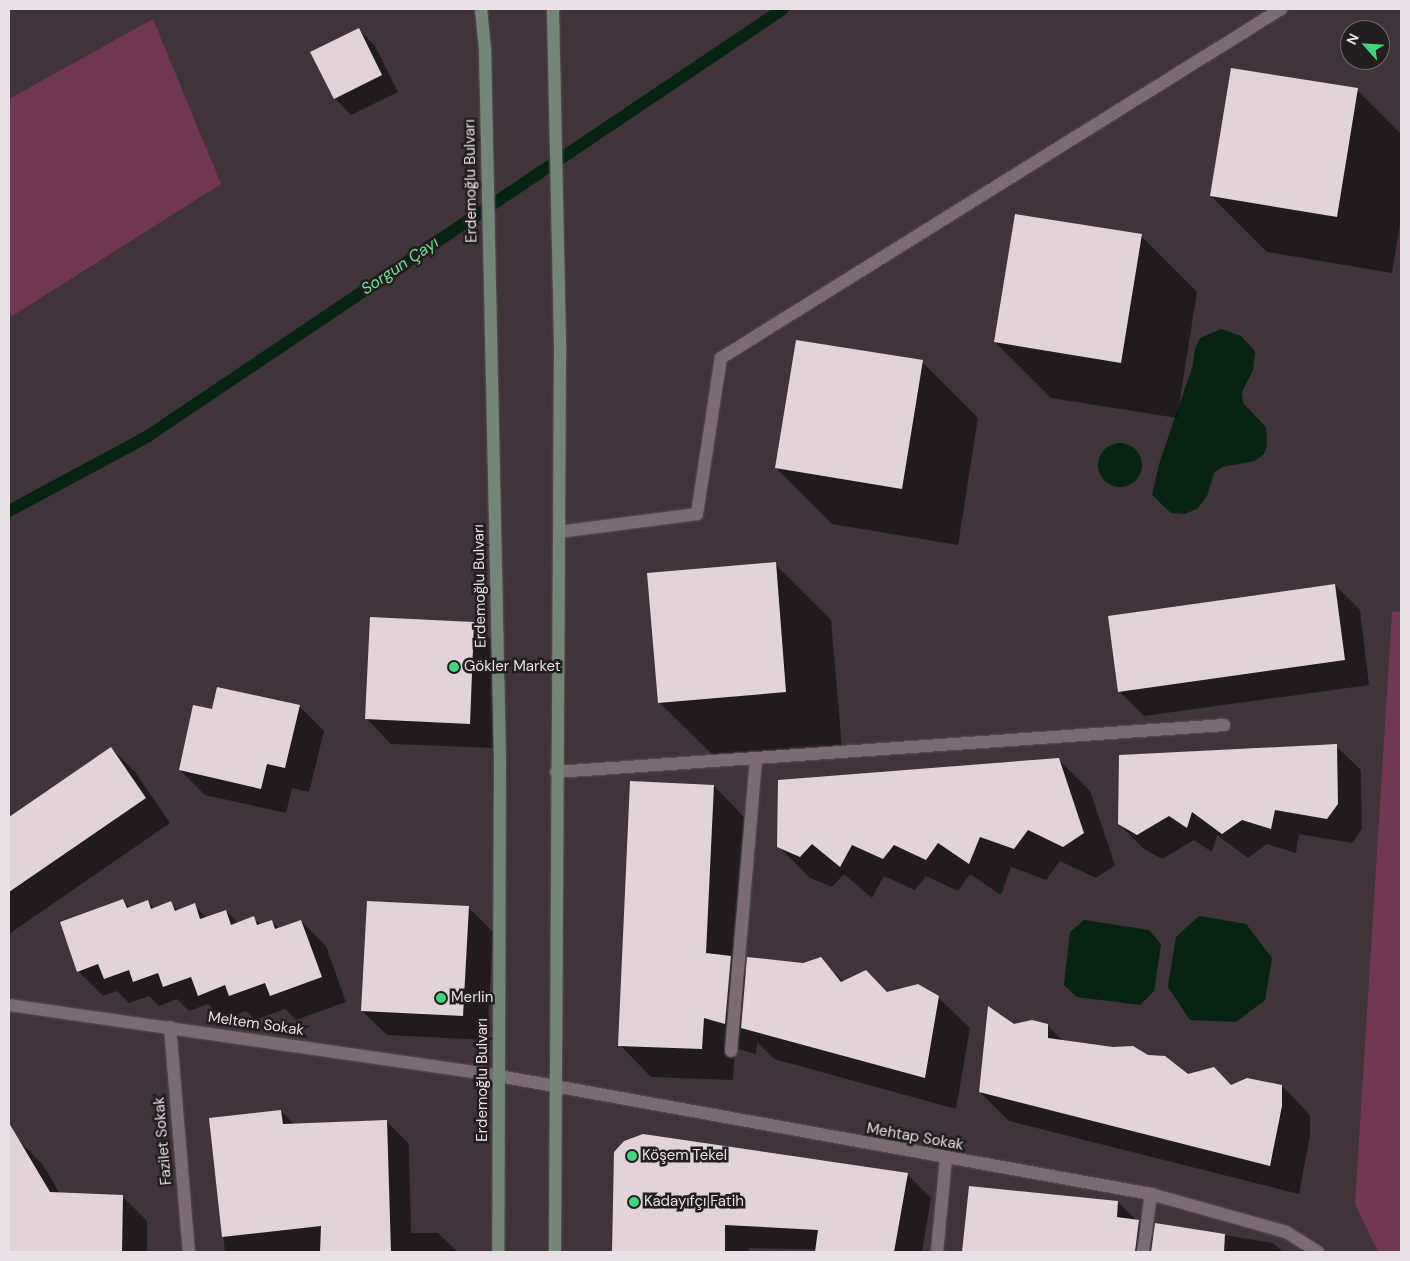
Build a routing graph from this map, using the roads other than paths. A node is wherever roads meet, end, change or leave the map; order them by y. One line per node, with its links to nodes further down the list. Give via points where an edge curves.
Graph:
1 (481, 9): 11 (main road, Erdemoğlu Bulvarı, via 485,49 500,760)
2 (553, 9): 4 (main road, via 560,353)
3 (1281, 9): 4 (street, via 721,358 697,514)
4 (559, 532): 7 (main road)
5 (1224, 725): 6 (street)
6 (756, 758): 7 (street); 10 (street)
7 (556, 772): 12 (main road)
8 (9, 1005): 9 (street, Meltem Sokak)
9 (170, 1027): 11 (street, Meltem Sokak); 15 (street, Fazilet Sokak)
10 (731, 1051)
11 (499, 1076): 12 (street, Mehtap Sokak); 16 (main road, Erdemoğlu Bulvarı)
12 (554, 1087): 13 (street, Mehtap Sokak); 17 (main road)
13 (946, 1159): 14 (street, Mehtap Sokak); 18 (street)
14 (1151, 1194): 19 (street); 20 (street, Mehtap Sokak, via 1286,1232)
15 (189, 1252)
16 (498, 1252)
17 (555, 1252)
18 (937, 1252)
19 (1143, 1252)
20 (1318, 1252)

